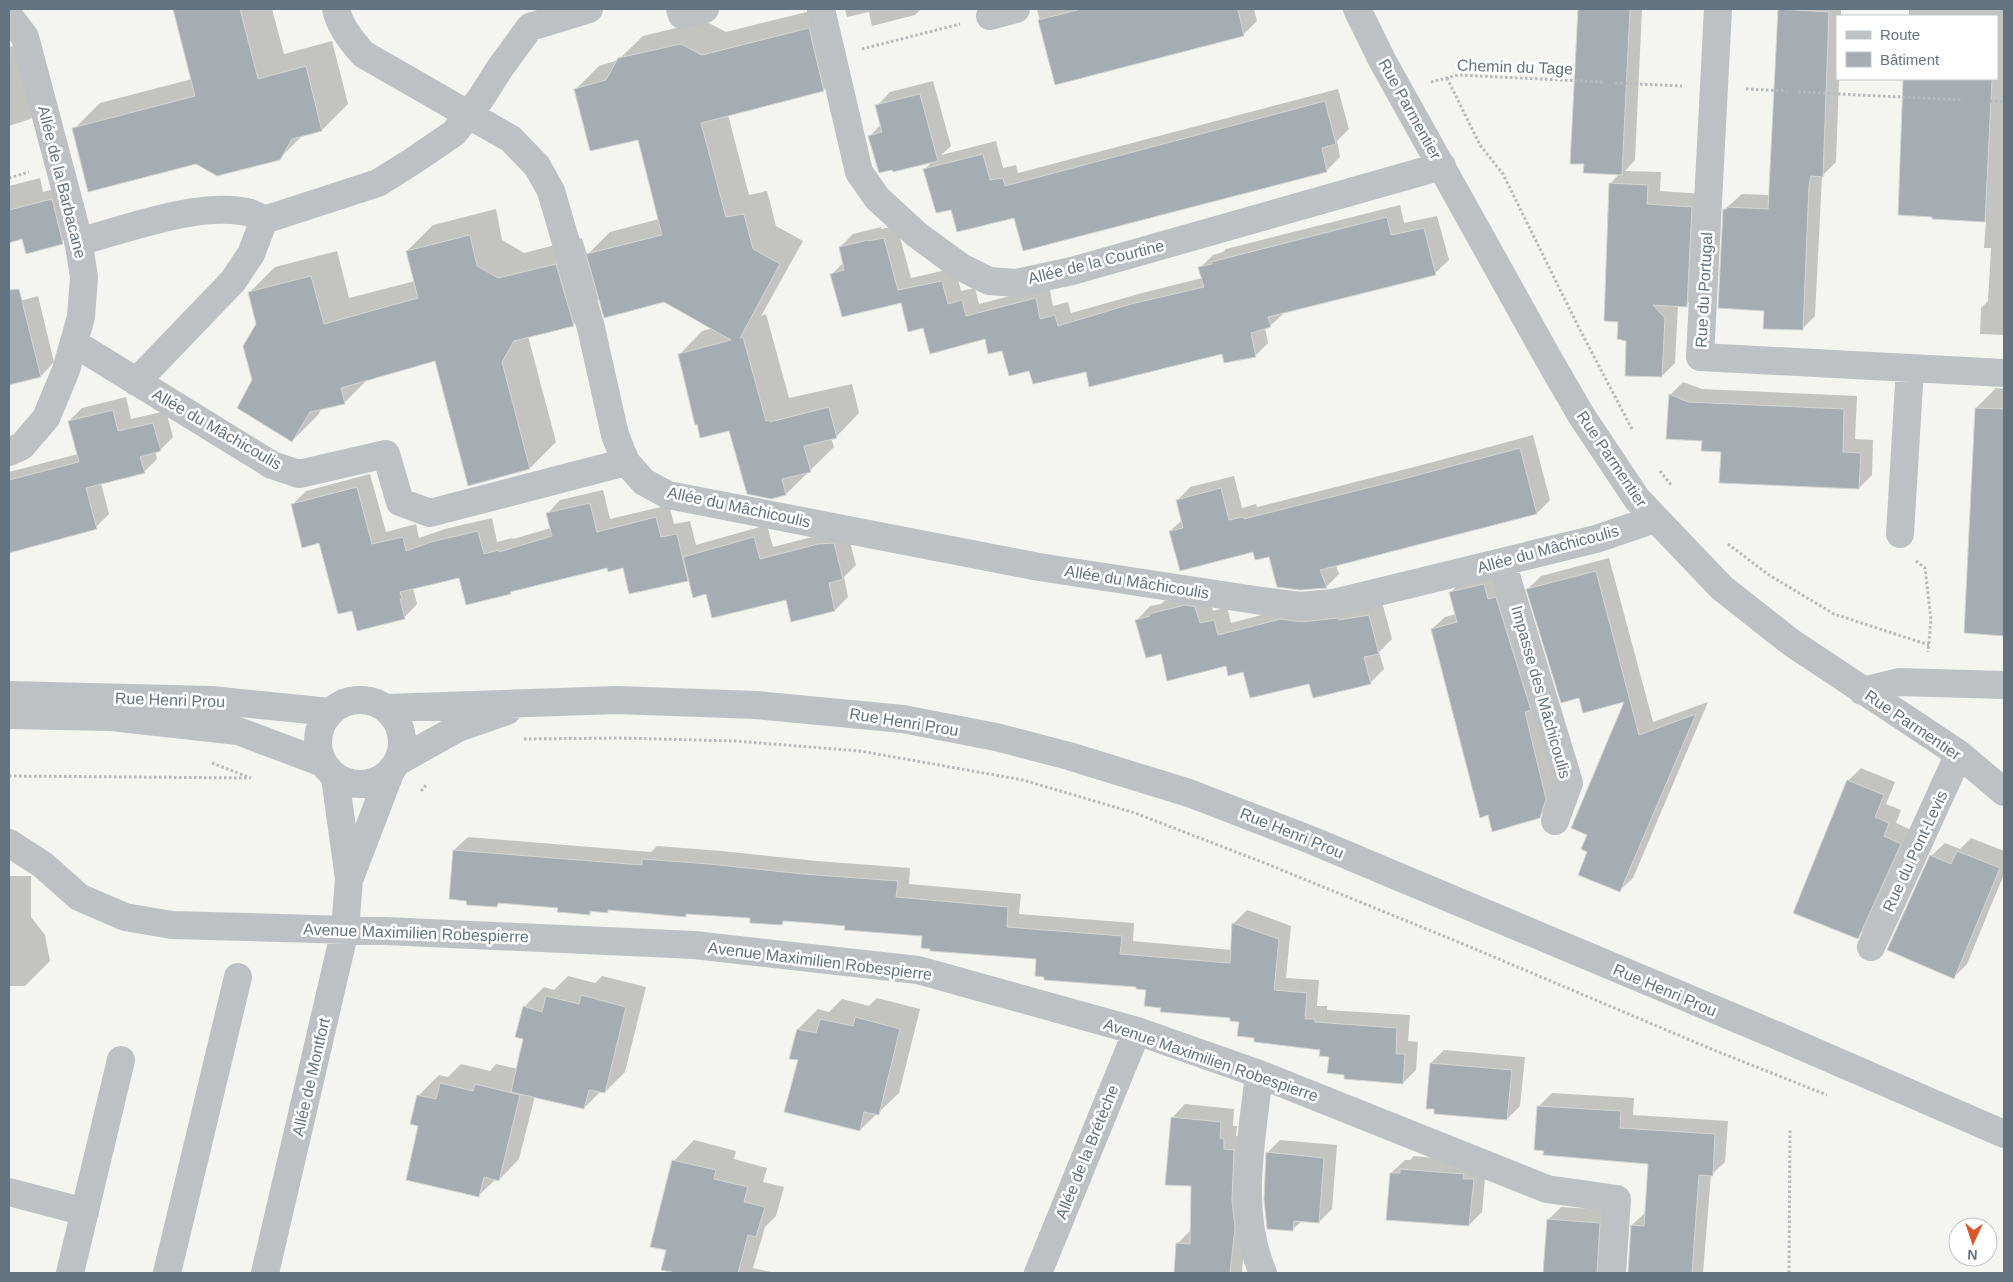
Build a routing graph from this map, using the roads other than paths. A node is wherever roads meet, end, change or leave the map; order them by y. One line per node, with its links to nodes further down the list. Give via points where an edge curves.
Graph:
1 (336, 9): 11 (street, Allée du Mâchicoulis, via 347,35 363,54)
2 (589, 9): 11 (street, via 530,27)
3 (680, 9): 4 (street, via 682,15)
4 (704, 9)
5 (821, 9): 12 (street, Allée de la Courtine, via 859,172 877,198 916,234 960,267 989,281 1016,283 1072,271)
6 (1016, 9): 10 (street)
7 (1357, 9): 12 (street, Rue Parmentier)
8 (1718, 9): 16 (street, Rue du Portugal, via 1700,357)
9 (9, 16): 14 (street, Allée de la Barbacane, via 25,37)
10 (990, 16)
11 (468, 116): 13 (street, via 454,133 378,183); 20 (street, Allée du Mâchicoulis, via 512,140 537,166 551,191 592,328 615,435)
12 (1442, 166): 21 (street, Rue Parmentier, via 1581,415 1637,499)
13 (264, 220): 14 (street, via 249,212 194,211); 18 (street, via 251,254 233,281)
14 (78, 242): 15 (street, Allée de la Barbacane, via 84,277 81,317)
15 (74, 344): 18 (street, Allée du Mâchicoulis); 19 (street, Allée de la Barbacane, via 46,418 22,446)
16 (1910, 368): 17 (street, Rue du Portugal); 22 (street)
17 (2004, 373)
18 (136, 382): 20 (street, Allée du Mâchicoulis, via 272,465 299,474 386,454 400,502 430,513)
19 (9, 452)
20 (626, 462): 23 (street, Allée du Mâchicoulis, via 644,482 668,495 1039,567 1291,605 1333,603)
21 (1655, 519): 23 (street, Allée du Mâchicoulis, via 1596,539); 25 (street, Rue Parmentier, via 1722,588 1792,643)
22 (1900, 534)
23 (1502, 562): 35 (street, Impasse des Mâchicoulis, via 1569,782)
24 (2004, 685): 25 (street, via 1899,682)
25 (1862, 691): 31 (street, Rue Parmentier)
26 (9, 695): 29 (street, Rue Henri Prou, via 211,700)
27 (537, 701): 28 (street, Rue Henri Prou); 32 (street, Rue Henri Prou, via 458,728); 44 (street, Rue Henri Prou, via 756,704 903,719 996,737 1069,756 1189,793 1311,840)
28 (386, 708): 29 (street, via 375,702 351,700); 32 (street, via 402,732 403,747)
29 (330, 712): 33 (street, via 318,736 318,750)
30 (9, 715): 33 (street, Rue Henri Prou, via 111,717 238,731)
31 (1959, 754): 34 (street, Rue Parmentier); 39 (street, Rue du Pont-Levis)
32 (394, 767): 33 (street, via 381,780 358,785 346,783); 37 (street, Allée de Montfort)
33 (329, 770): 37 (street, Allée de Montfort)
34 (2004, 792)
35 (1555, 821)
36 (9, 843): 38 (street, Avenue Maximilien Robespierre, via 43,865 80,897 126,917 172,925)
37 (349, 879): 38 (street, Allée de Montfort)
38 (345, 930): 41 (street, Avenue Maximilien Robespierre, via 694,945 918,970); 49 (street, Allée de Montfort)
39 (1871, 948)
40 (238, 977): 48 (street)
41 (1137, 1031): 43 (street, Avenue Maximilien Robespierre); 50 (street, Allée de la Brétèche)
42 (121, 1060): 46 (street)
43 (1259, 1074): 51 (street, via 1247,1188 1254,1253); 52 (street, Avenue Maximilien Robespierre, via 1547,1189 1617,1199)
44 (2004, 1134)
45 (9, 1192): 46 (street)
46 (85, 1212): 47 (street)
47 (70, 1273)
48 (166, 1273)
49 (265, 1273)
50 (1038, 1273)
51 (1263, 1273)
52 (1612, 1273)

